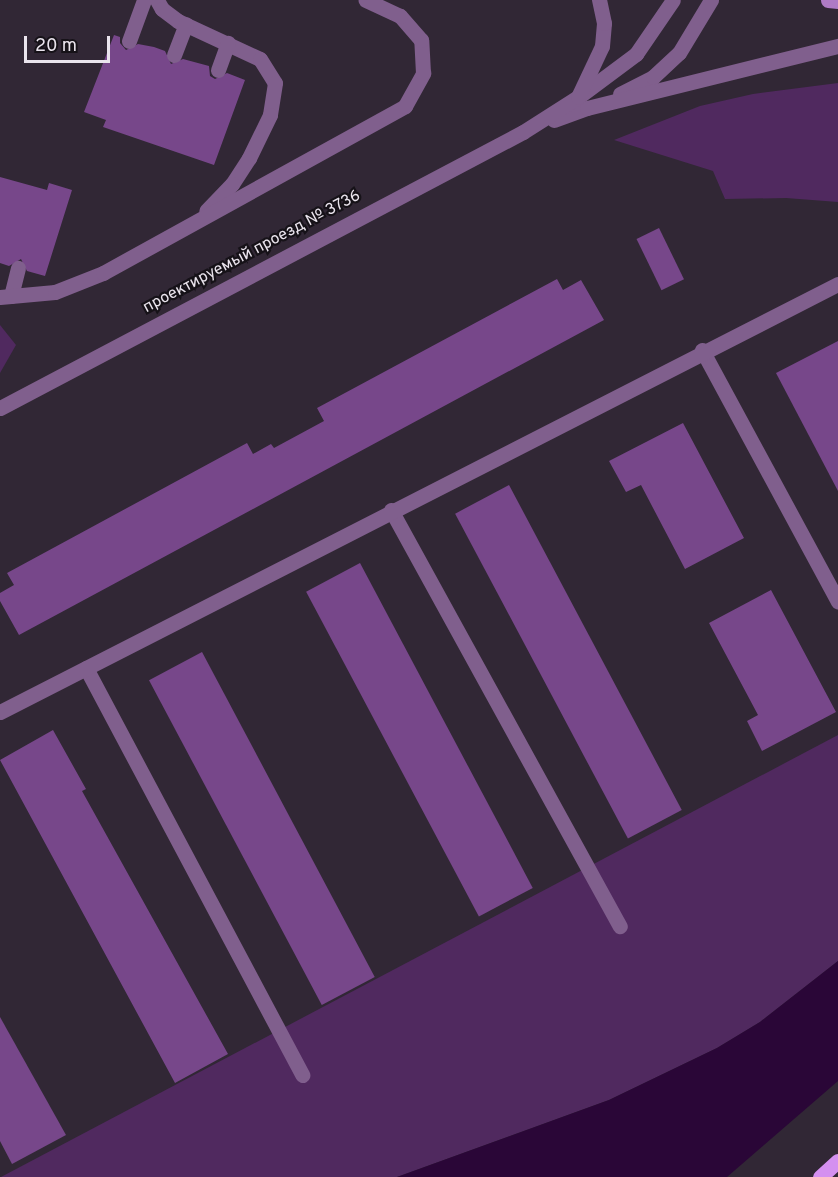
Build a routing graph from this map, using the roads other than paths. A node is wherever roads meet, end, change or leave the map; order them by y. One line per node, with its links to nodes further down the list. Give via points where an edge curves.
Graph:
1 (144, 0): 10 (street)
2 (157, 0): 9 (street, via 168,15)
3 (365, 0): 16 (street, via 400,16 421,40 423,73 412,98 396,112)
4 (599, 0): 15 (street, via 604,23 602,46)
5 (673, 0): 15 (street, via 636,54)
6 (711, 0): 15 (street, via 679,53 653,77)
7 (828, 0): 8 (street)
8 (838, 1)
9 (186, 24): 11 (street); 13 (street)
10 (129, 41)
11 (228, 43): 14 (street); 16 (street, via 266,64 275,83 275,97 261,135 232,184)
12 (838, 46): 15 (street)
13 (174, 55)
14 (218, 70)
15 (582, 103): 21 (street, проектируемый проезд № 3736)
16 (188, 227): 19 (street, via 55,292)
17 (18, 268): 19 (street)
18 (838, 284): 20 (street)
19 (6, 297)
20 (702, 350): 22 (street); 23 (street)
21 (0, 408)
22 (391, 510): 24 (street); 26 (street)
23 (838, 602)
24 (86, 669): 25 (street); 27 (street)
25 (0, 712)
26 (620, 926)
27 (302, 1075)
28 (838, 1161): 29 (main road)
29 (820, 1177)

